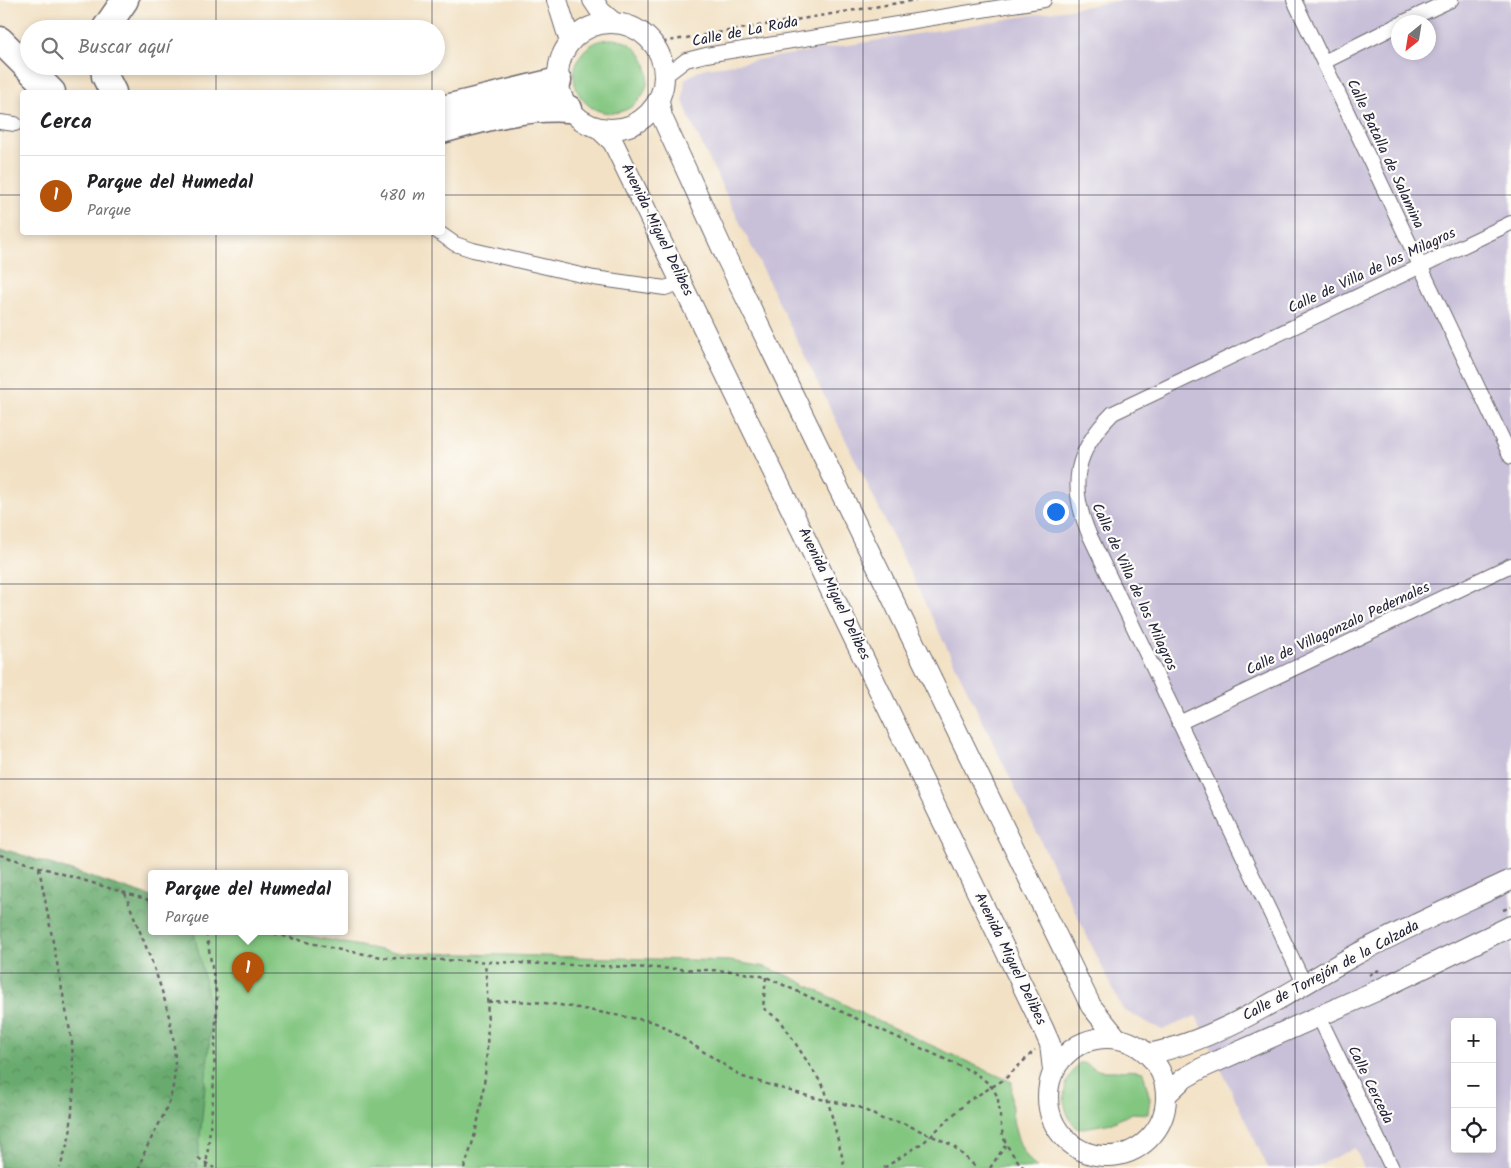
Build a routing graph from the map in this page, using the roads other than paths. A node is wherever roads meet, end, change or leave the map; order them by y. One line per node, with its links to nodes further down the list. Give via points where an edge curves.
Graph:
1 (125, 0): 8 (highway)
2 (593, 0): 9 (main road)
3 (1044, 0): 17 (street, Calle de La Roda, via 706,54 686,60)
4 (1294, 0): 14 (street, Calle Batalla de Salamina)
5 (1451, 0): 7 (street)
6 (558, 2): 12 (main road)
7 (1419, 15)
8 (112, 20)
9 (614, 23): 12 (main road, via 589,27); 17 (main road, via 630,26 644,34 655,46)
10 (1391, 28): 14 (street)
11 (0, 40): 13 (highway)
12 (570, 42): 18 (main road, via 562,54)
13 (20, 60)
14 (1324, 62): 30 (street, Calle Batalla de Salamina)
15 (35, 75): 19 (highway)
16 (105, 75): 20 (highway)
17 (665, 76): 21 (main road)
18 (558, 81): 22 (highway); 23 (main road)
19 (50, 90)
20 (112, 90)
21 (658, 101): 26 (main road, via 639,122 611,129); 39 (main road, via 662,117 727,259 1082,989 1102,1023)
22 (445, 107)
23 (569, 109): 26 (main road); 27 (highway, via 508,112)
24 (0, 122): 25 (street)
25 (15, 124)
26 (597, 127): 31 (main road, Avenida Miguel Delibes, via 613,142)
27 (445, 129)
28 (1511, 223): 30 (street, Calle de Villa de los Milagros)
29 (442, 235): 31 (street, via 473,250 594,278 665,288)
30 (1420, 266): 32 (street, Calle Batalla de Salamina); 34 (street, Calle de Villa de los Milagros, via 1113,413 1089,444 1080,463 1076,487 1079,510)
31 (683, 282): 41 (main road, Avenida Miguel Delibes, via 1043,1028 1050,1044)
32 (1511, 457)
33 (1511, 565): 34 (street, Calle de Villagonzalo Pedernales)
34 (1179, 724): 37 (street, Calle de Villa de los Milagros)
35 (1511, 880): 37 (main road, Calle de Torrejón de la Calzada)
36 (1511, 926): 38 (main road, Calle de Torrejón de la Calzada)
37 (1304, 983): 40 (main road, Calle de Torrejón de la Calzada, via 1187,1045)
38 (1319, 1017): 42 (main road, Calle de Torrejón de la Calzada, via 1202,1068 1183,1079); 43 (street, Calle Cerceda)
39 (1117, 1038): 40 (main road); 41 (main road, via 1094,1039 1073,1048)
40 (1148, 1054): 42 (main road, via 1161,1072)
41 (1053, 1070): 42 (main road, via 1047,1089 1048,1109 1055,1127 1084,1153 1114,1156 1141,1146 1155,1132 1164,1114)
42 (1166, 1095)
43 (1392, 1168)

